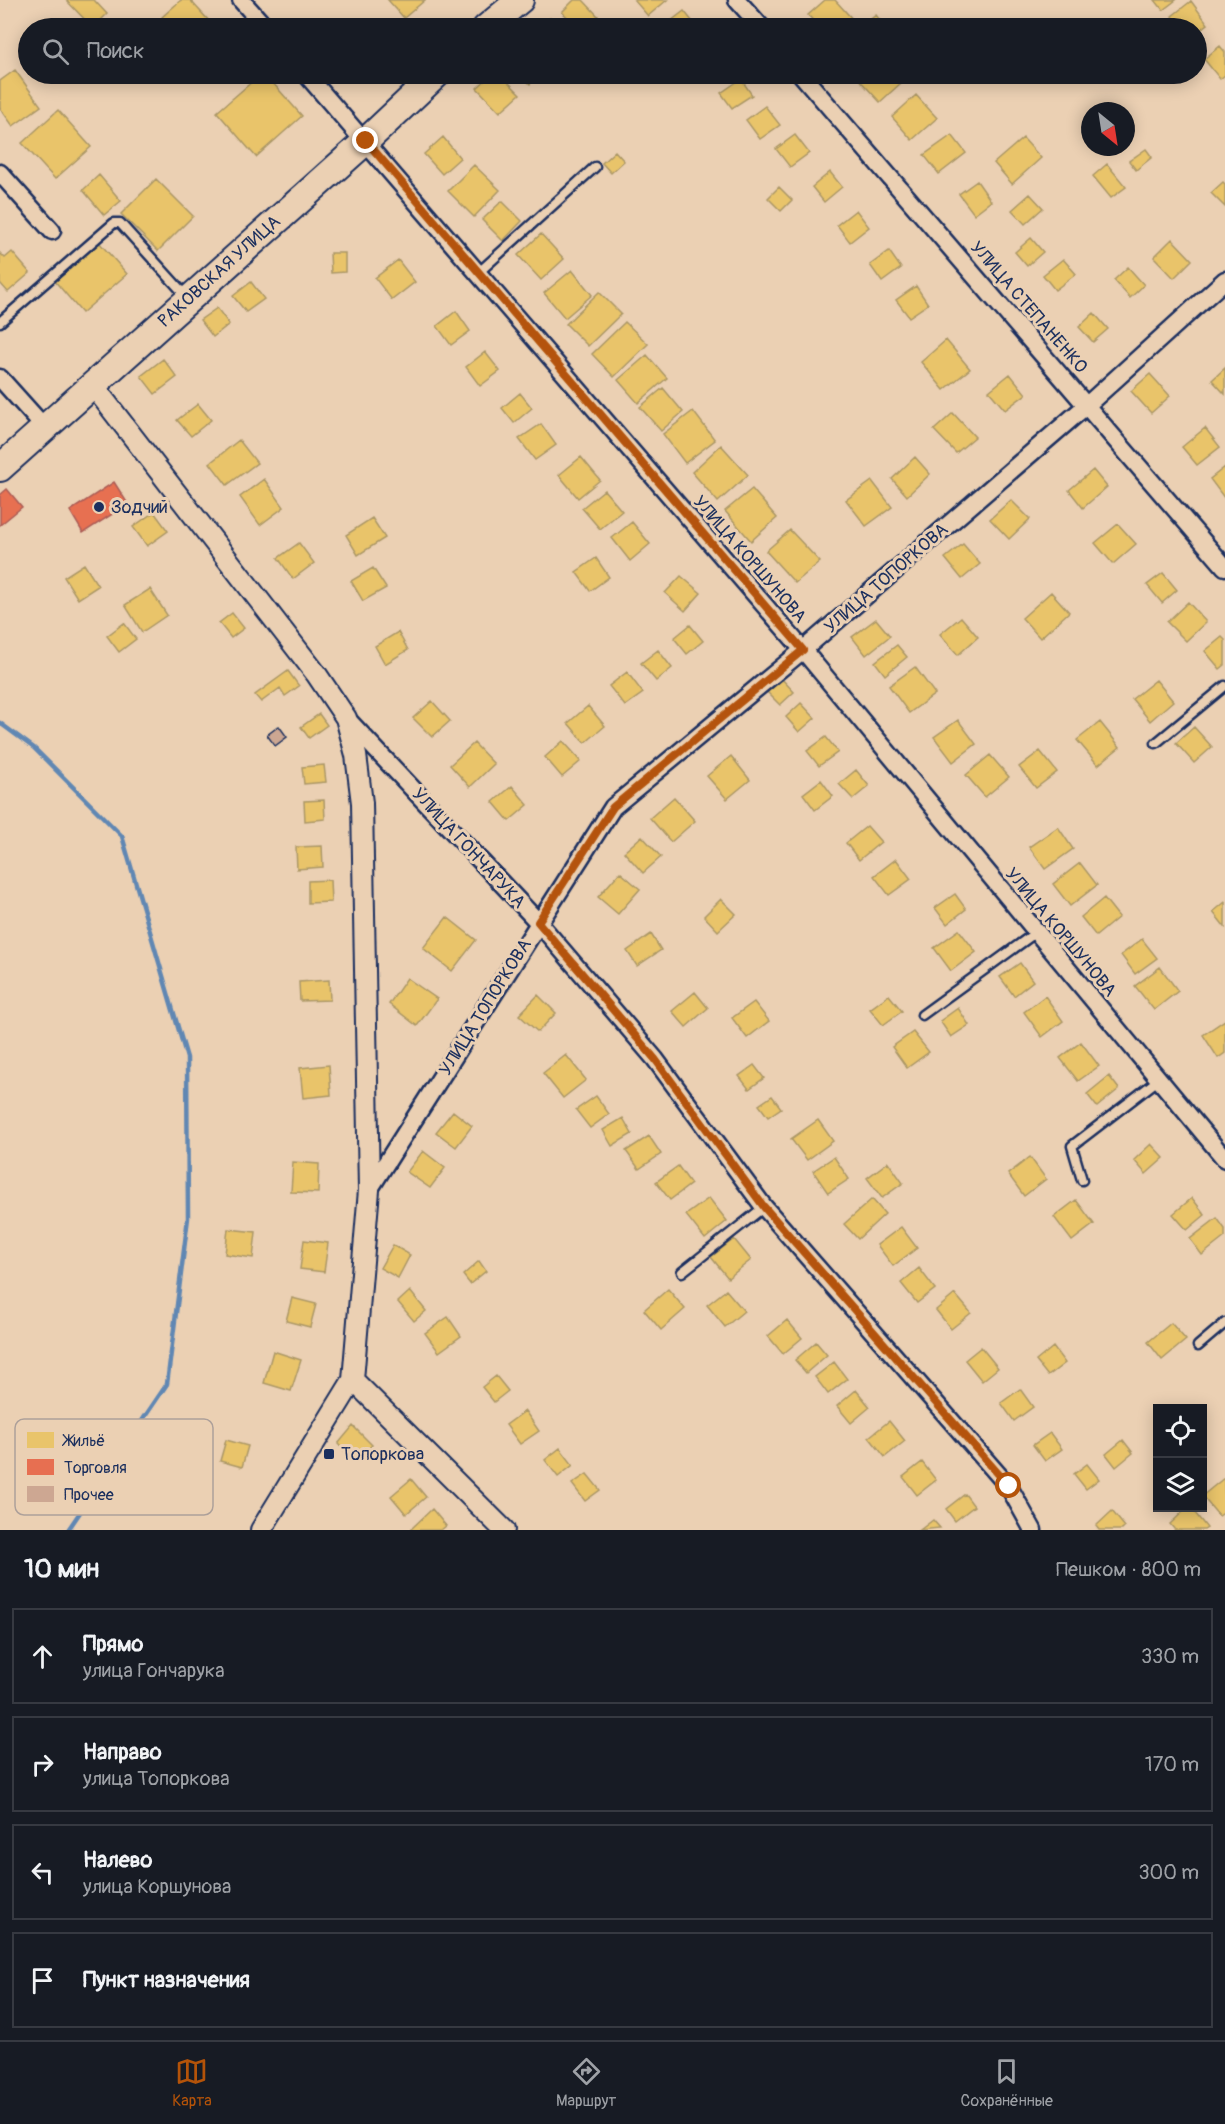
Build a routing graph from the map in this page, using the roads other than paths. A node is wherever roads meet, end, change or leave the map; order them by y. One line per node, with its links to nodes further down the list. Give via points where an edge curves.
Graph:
1 (241, 0): 4 (street)
2 (519, 0): 5 (main road)
3 (737, 0): 6 (street)
4 (257, 18)
5 (498, 18)
6 (753, 18)
7 (315, 84): 10 (street, УЛИЦА КОРШУНОВА)
8 (426, 84): 10 (main road, РАКОВСКАЯ УЛИЦА)
9 (810, 84): 20 (street, УЛИЦА СТЕПАНЕНКО)
10 (366, 141): 14 (street, УЛИЦА КОРШУНОВА); 16 (main road, РАКОВСКАЯ УЛИЦА)
11 (595, 167): 14 (lane)
12 (0, 173): 13 (street)
13 (52, 231)
14 (478, 273): 24 (street, УЛИЦА КОРШУНОВА)
15 (1225, 280): 20 (street, УЛИЦА ТОПОРКОВА)
16 (188, 298): 17 (lane, via 120,223 108,226); 19 (main road, РАКОВСКАЯ УЛИЦА)
17 (0, 322)
18 (0, 378): 21 (street)
19 (92, 384): 21 (main road, РАКОВСКАЯ УЛИЦА); 26 (street, УЛИЦА ГОНЧАРУКА)
20 (1087, 405): 23 (street, УЛИЦА СТЕПАНЕНКО); 24 (street, УЛИЦА ТОПОРКОВА)
21 (44, 428): 22 (main road, РАКОВСКАЯ УЛИЦА)
22 (0, 468)
23 (1225, 567)
24 (803, 650): 28 (street, УЛИЦА ТОПОРКОВА, via 613,807); 29 (street, УЛИЦА КОРШУНОВА)
25 (1225, 686): 27 (lane)
26 (346, 718): 28 (street, УЛИЦА ГОНЧАРУКА); 34 (street, УЛИЦА ТОПОРКОВА, via 356,754 362,803)
27 (1156, 743)
28 (538, 922): 34 (street, УЛИЦА ТОПОРКОВА); 35 (street, УЛИЦА ГОНЧАРУКА, via 655,1059)
29 (1035, 933): 30 (lane); 31 (street, УЛИЦА КОРШУНОВА)
30 (922, 1015)
31 (1158, 1080): 32 (street, УЛИЦА КОРШУНОВА); 33 (lane, via 1072,1146)
32 (1225, 1159)
33 (1082, 1180)
34 (369, 1190): 39 (street, УЛИЦА ТОПОРКОВА)
35 (764, 1207): 36 (lane); 42 (street, УЛИЦА ГОНЧАРУКА, via 1009,1486)
36 (682, 1272)
37 (1225, 1323): 38 (lane)
38 (1198, 1346)
39 (353, 1380): 40 (street, УЛИЦА ТОПОРКОВА); 41 (street)
40 (269, 1527)
41 (504, 1530)
42 (1033, 1530)

